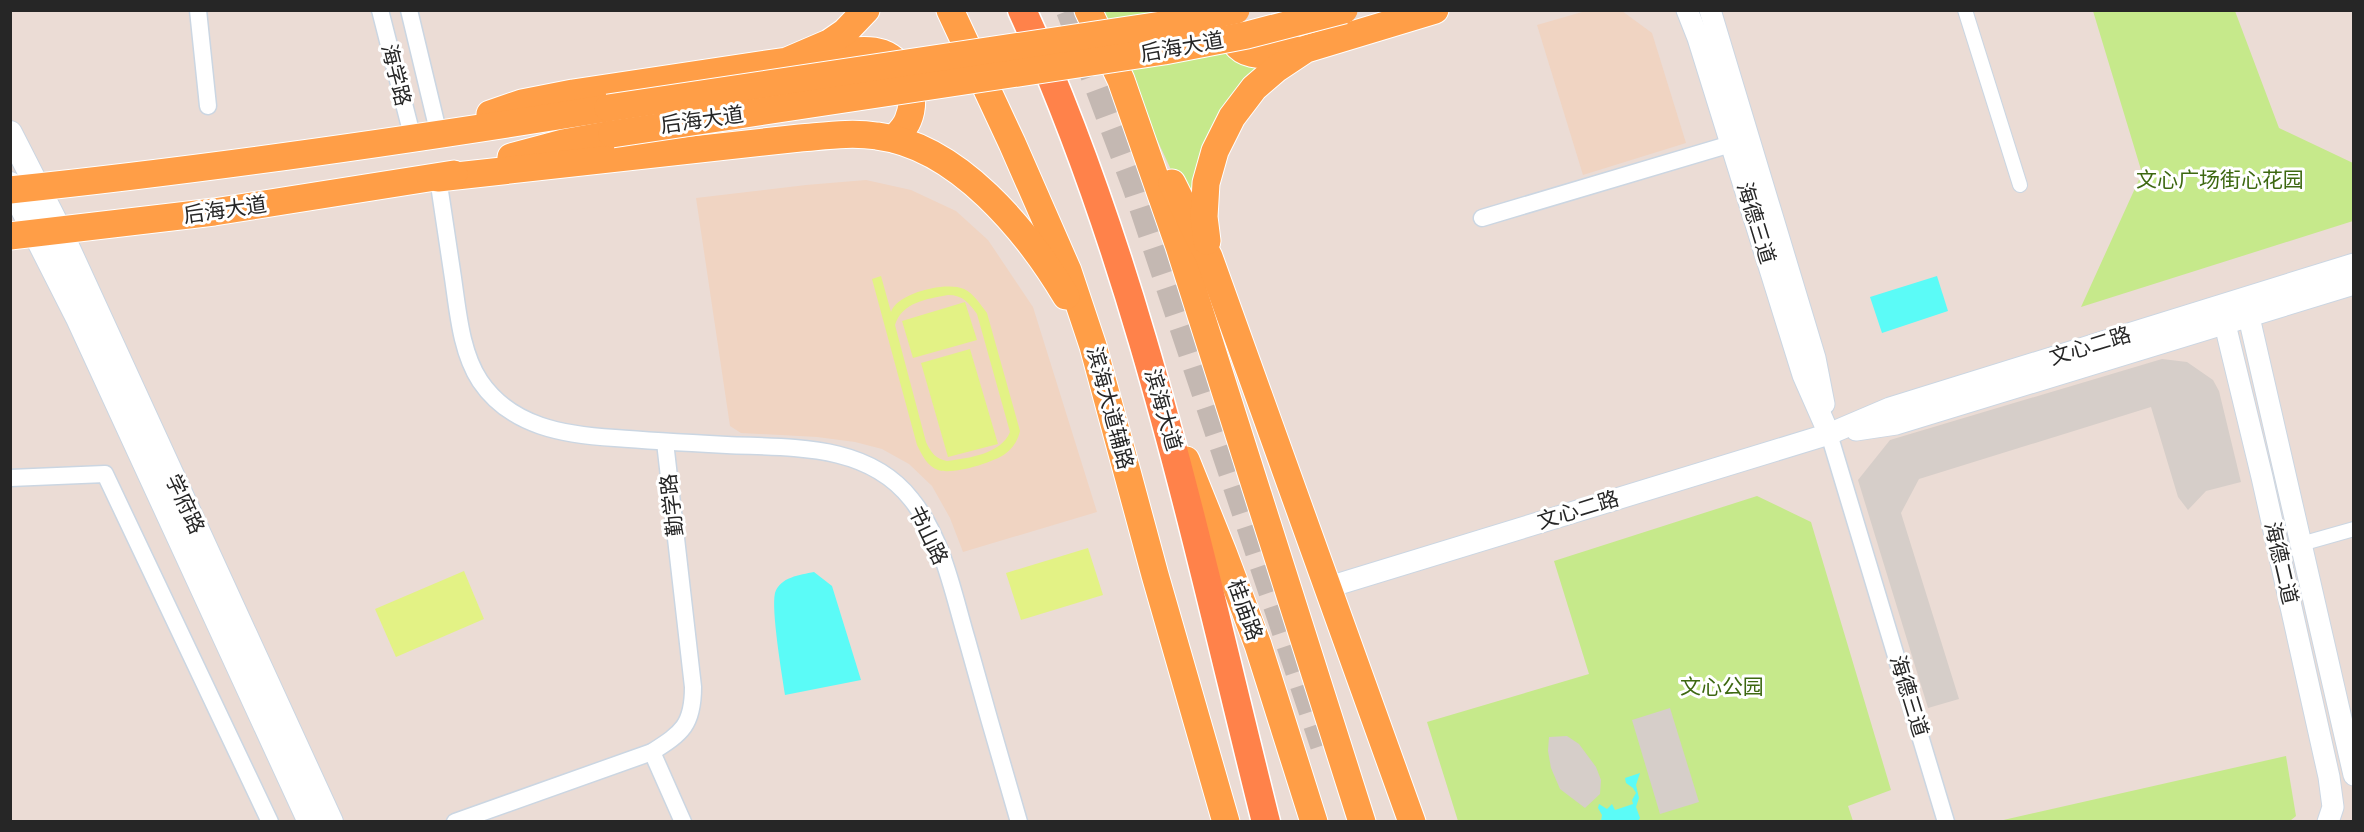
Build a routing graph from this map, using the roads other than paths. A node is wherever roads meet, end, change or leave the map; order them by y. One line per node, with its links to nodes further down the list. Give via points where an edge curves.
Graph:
1 (198, 10): 18 (street)
2 (380, 10): 22 (street, 海学路)
3 (409, 10): 21 (street, 海学路)
4 (866, 10): 16 (main road, via 829,43)
5 (950, 10): 35 (main road, 滨海大道辅路, via 1068,271)
6 (1022, 10): 36 (highway, 滨海大道, via 1078,147)
7 (1088, 10): 17 (main road)
8 (1229, 10): 15 (main road, via 1232,33 1246,52 1268,56)
9 (1236, 10): 19 (main road, 后海大道, bridge)
10 (1344, 10): 19 (main road, 后海大道, bridge, via 1164,51)
11 (1435, 10): 15 (main road)
12 (1688, 10): 24 (street, 海德三道)
13 (1710, 10): 24 (street, 海德三道)
14 (1965, 10): 26 (street)
15 (1306, 49): 30 (main road, via 1254,88 1232,117 1215,151 1206,183 1204,216)
16 (787, 61): 21 (main road, via 543,98 501,110); 23 (main road, via 873,51 891,57 905,74 911,96 908,120)
17 (1121, 80): 30 (main road); 45 (main road, via 1183,257)
18 (208, 106)
19 (610, 121): 21 (main road, 后海大道); 25 (main road, 后海大道, via 563,143)
20 (10, 133): 27 (main road, 学府路)
21 (444, 135): 22 (main road, 后海大道)
22 (413, 139): 27 (main road, 后海大道, via 212,167)
23 (894, 139): 25 (main road, via 854,134 800,138); 35 (main road, via 943,162 995,202 1065,294)
24 (1740, 141): 28 (street); 37 (street, 海德三道, via 1803,375)
25 (438, 178): 29 (main road, 后海大道, via 214,212); 38 (street, via 461,328 480,381 498,402 522,420 553,430 580,436)
26 (2020, 186)
27 (18, 188): 29 (main road, 学府路)
28 (1482, 219)
29 (35, 233): 48 (main road, 学府路); 49 (main road, 学府路)
30 (1209, 257): 42 (main road)
31 (2354, 264): 33 (street, 文心二路)
32 (2354, 284): 33 (street, 文心二路)
33 (2246, 307): 34 (street, 文心二路); 41 (street, 海德二道)
34 (2222, 314): 37 (street, 文心二路, via 1896,424); 61 (street, 海德二道, via 2329,777 2333,807)
35 (1093, 346): 53 (main road, 滨海大道辅路)
36 (1162, 403): 54 (highway, 滨海大道); 55 (main road, 桂庙路, via 1258,645)
37 (1828, 434): 42 (street, 文心二路); 60 (street, 海德三道)
38 (665, 442): 43 (street, 勤学路, via 693,706 689,721 680,732); 52 (street, 书山路, via 803,448 851,457 891,479 910,497 925,518 945,567)
39 (10, 478): 47 (street, via 105,474)
40 (2354, 529): 41 (street)
41 (2301, 544): 44 (street, 海德二道)
42 (1329, 587): 46 (main road)
43 (652, 752): 50 (street, 勤学路); 51 (street)
44 (2354, 774)
45 (1349, 780): 56 (main road); 57 (main road)
46 (1398, 786): 58 (main road); 59 (main road)
47 (270, 822)
48 (310, 822)
49 (331, 822)
50 (455, 822)
51 (682, 822)
52 (1019, 822)
53 (1226, 822)
54 (1266, 822)
55 (1314, 822)
56 (1362, 822)
57 (1371, 822)
58 (1406, 822)
59 (1412, 822)
60 (1946, 822)
61 (2328, 822)

